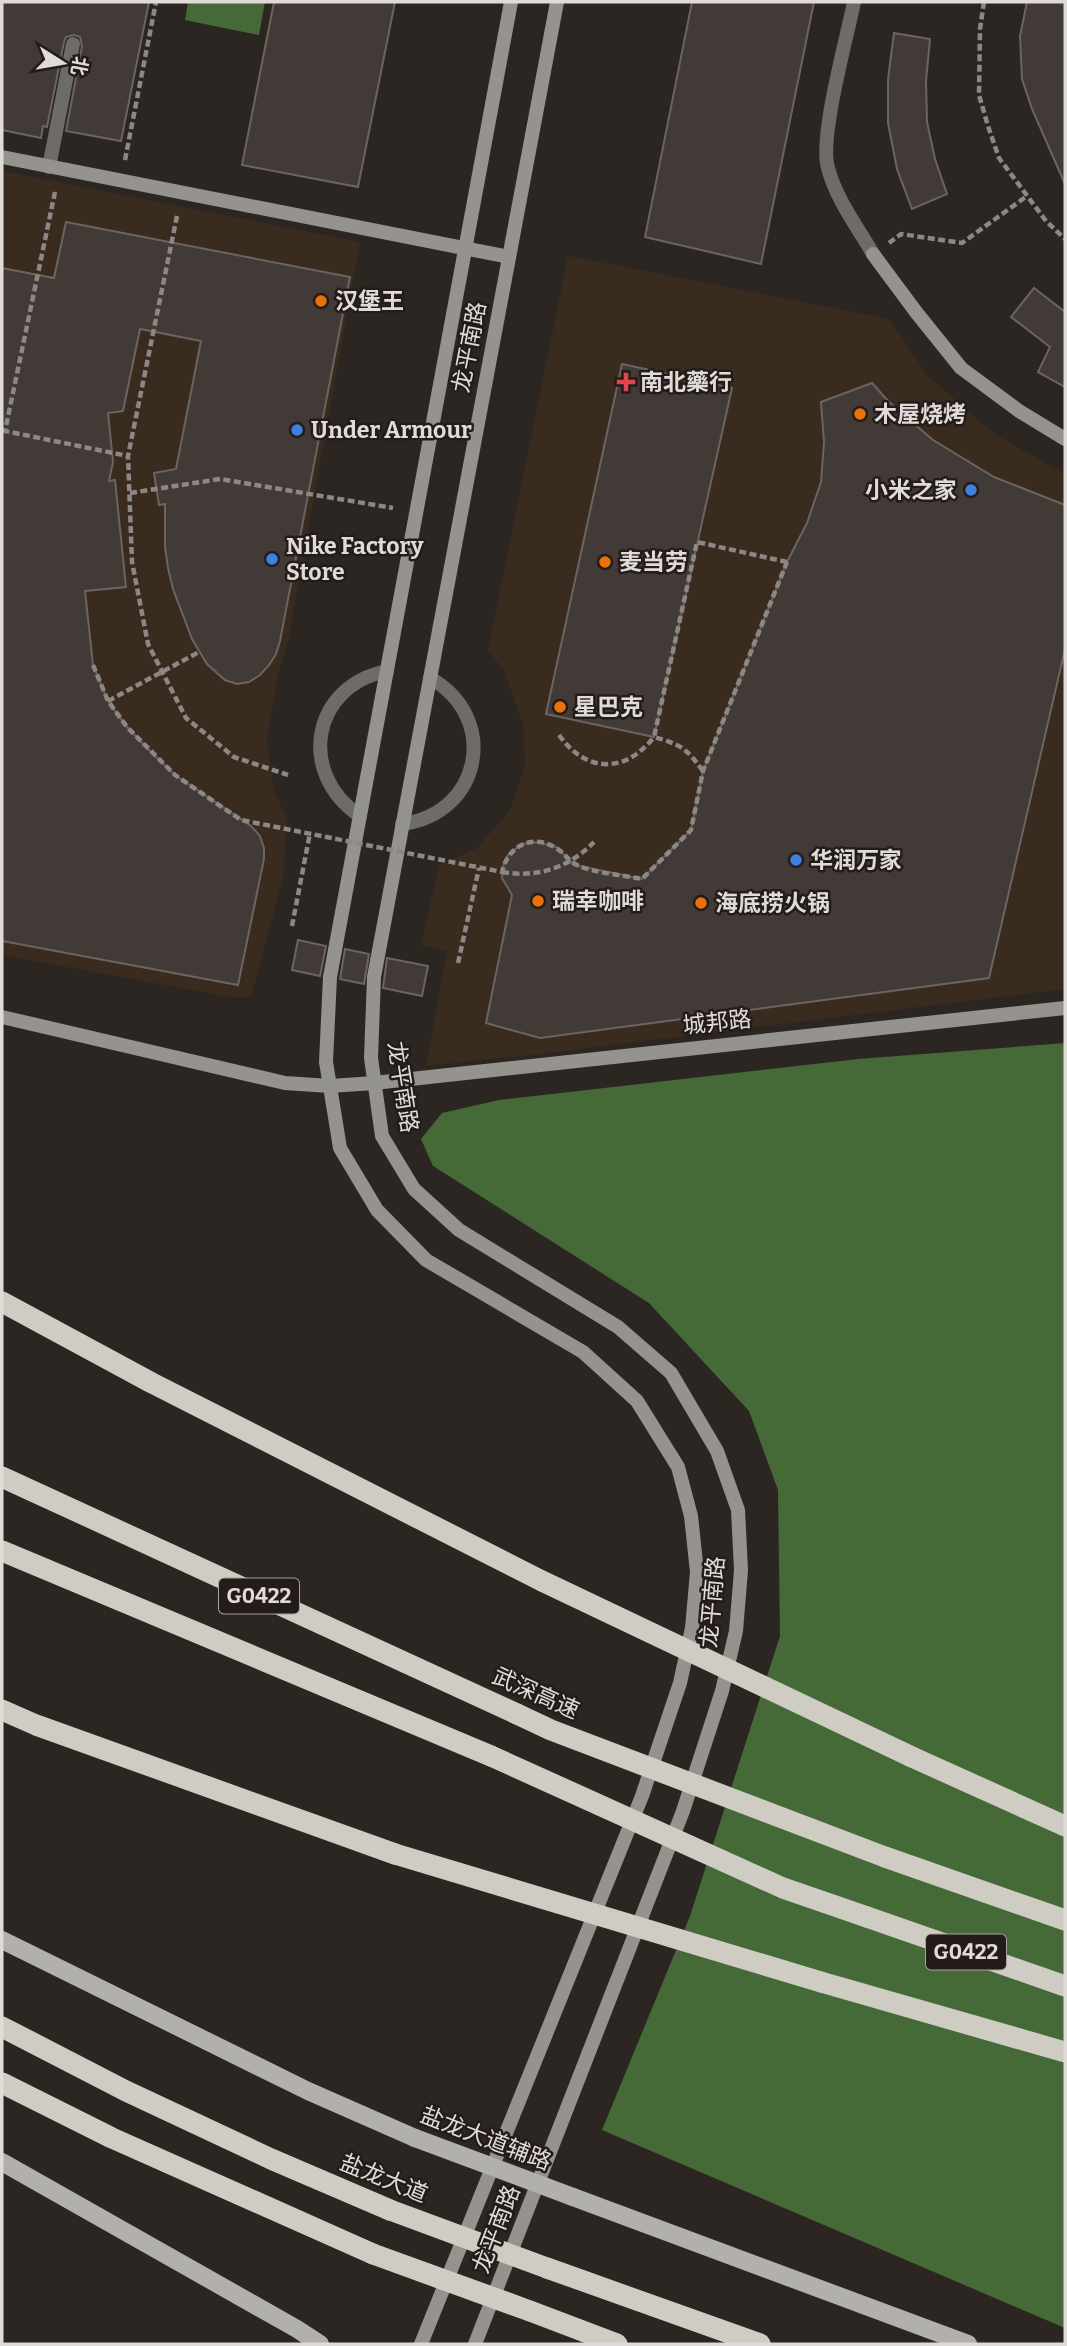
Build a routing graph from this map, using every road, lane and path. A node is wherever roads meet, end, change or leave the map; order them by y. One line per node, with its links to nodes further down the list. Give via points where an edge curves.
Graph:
1 (156, 2): 8 (path)
2 (512, 2): 14 (main road, 龙平南路)
3 (557, 2): 16 (main road, 龙平南路)
4 (854, 2): 15 (street, via 827,133 827,165 837,195)
5 (984, 2): 11 (path, via 979,95 999,158)
6 (73, 44): 9 (street)
7 (2, 158): 9 (main road)
8 (125, 161)
9 (49, 167): 14 (main road)
10 (55, 191): 18 (path, via 5,431)
11 (1027, 196): 13 (path); 15 (path, via 962,243 901,234)
12 (177, 216): 18 (path)
13 (1065, 239)
14 (466, 249): 16 (main road); 23 (main road, 龙平南路)
15 (873, 254): 17 (main road, via 961,368)
16 (509, 257): 24 (main road, 龙平南路)
17 (1065, 439)
18 (128, 456): 19 (path)
19 (130, 493): 20 (path, via 220,479); 29 (path, via 132,562 148,644 186,718 234,757)
20 (393, 508)
21 (199, 652): 25 (path, bridge)
22 (93, 665): 25 (path, bridge)
23 (387, 671): 30 (main road, 龙平南路); 30 (street, via 370,674 346,688 330,709 321,735 321,762 330,787)
24 (430, 678): 31 (main road, 龙平南路); 31 (street, via 462,705 472,727 474,751 469,775 457,797 439,813)
25 (108, 701): 32 (path, bridge, via 175,775 241,820)
26 (559, 735): 27 (path, via 569,750 600,764 615,764 637,755)
27 (654, 737): 28 (path, via 688,751); 28 (path, bridge, via 697,542 788,562)
28 (703, 771): 35 (path, bridge, via 691,830 642,879 575,865 556,847 538,842 516,848)
29 (288, 775)
30 (360, 816): 41 (main road, 龙平南路, via 330,977 326,1062)
31 (402, 824): 40 (main road, 龙平南路, via 374,977)
32 (310, 833): 34 (path, bridge); 36 (path)
33 (594, 842): 35 (path, via 582,854 541,874)
34 (479, 868): 35 (path, bridge); 37 (path)
35 (502, 872)
36 (292, 926)
37 (458, 963)
38 (1065, 1008): 40 (main road, 城邦路)
39 (2, 1017): 41 (main road, 城邦路, via 285,1083)
40 (374, 1083): 41 (main road, 城邦路); 56 (main road, 龙平南路, via 382,1136 414,1189 459,1230 618,1327 671,1373 717,1451 738,1510 741,1570 736,1631 722,1691 683,1811)
41 (330, 1086): 54 (main road, 龙平南路, via 340,1148 377,1210 426,1260 583,1352 637,1401 678,1467 691,1516 697,1572 692,1628 680,1683 642,1796)
42 (2, 1302): 46 (highway, bridge, via 542,1581)
43 (2, 1477): 47 (highway, 武深高速 / G0422, bridge, via 551,1730)
44 (2, 1551): 49 (highway, G0422, bridge, via 491,1756 783,1888)
45 (2, 1710): 51 (highway, bridge, via 395,1854)
46 (1065, 1826)
47 (1065, 1920)
48 (2, 1940): 59 (main road, 盐龙大道辅路, bridge, via 260,2068 415,2138)
49 (1065, 1986)
50 (2, 2027): 58 (highway, 盐龙大道, bridge, via 138,2097 390,2210)
51 (1065, 2052)
52 (2, 2083): 57 (highway, bridge, via 112,2138 373,2254)
53 (2, 2162): 55 (main road)
54 (424, 2338)
55 (320, 2344)
56 (475, 2344)
57 (617, 2344)
58 (760, 2344)
59 (968, 2344)

